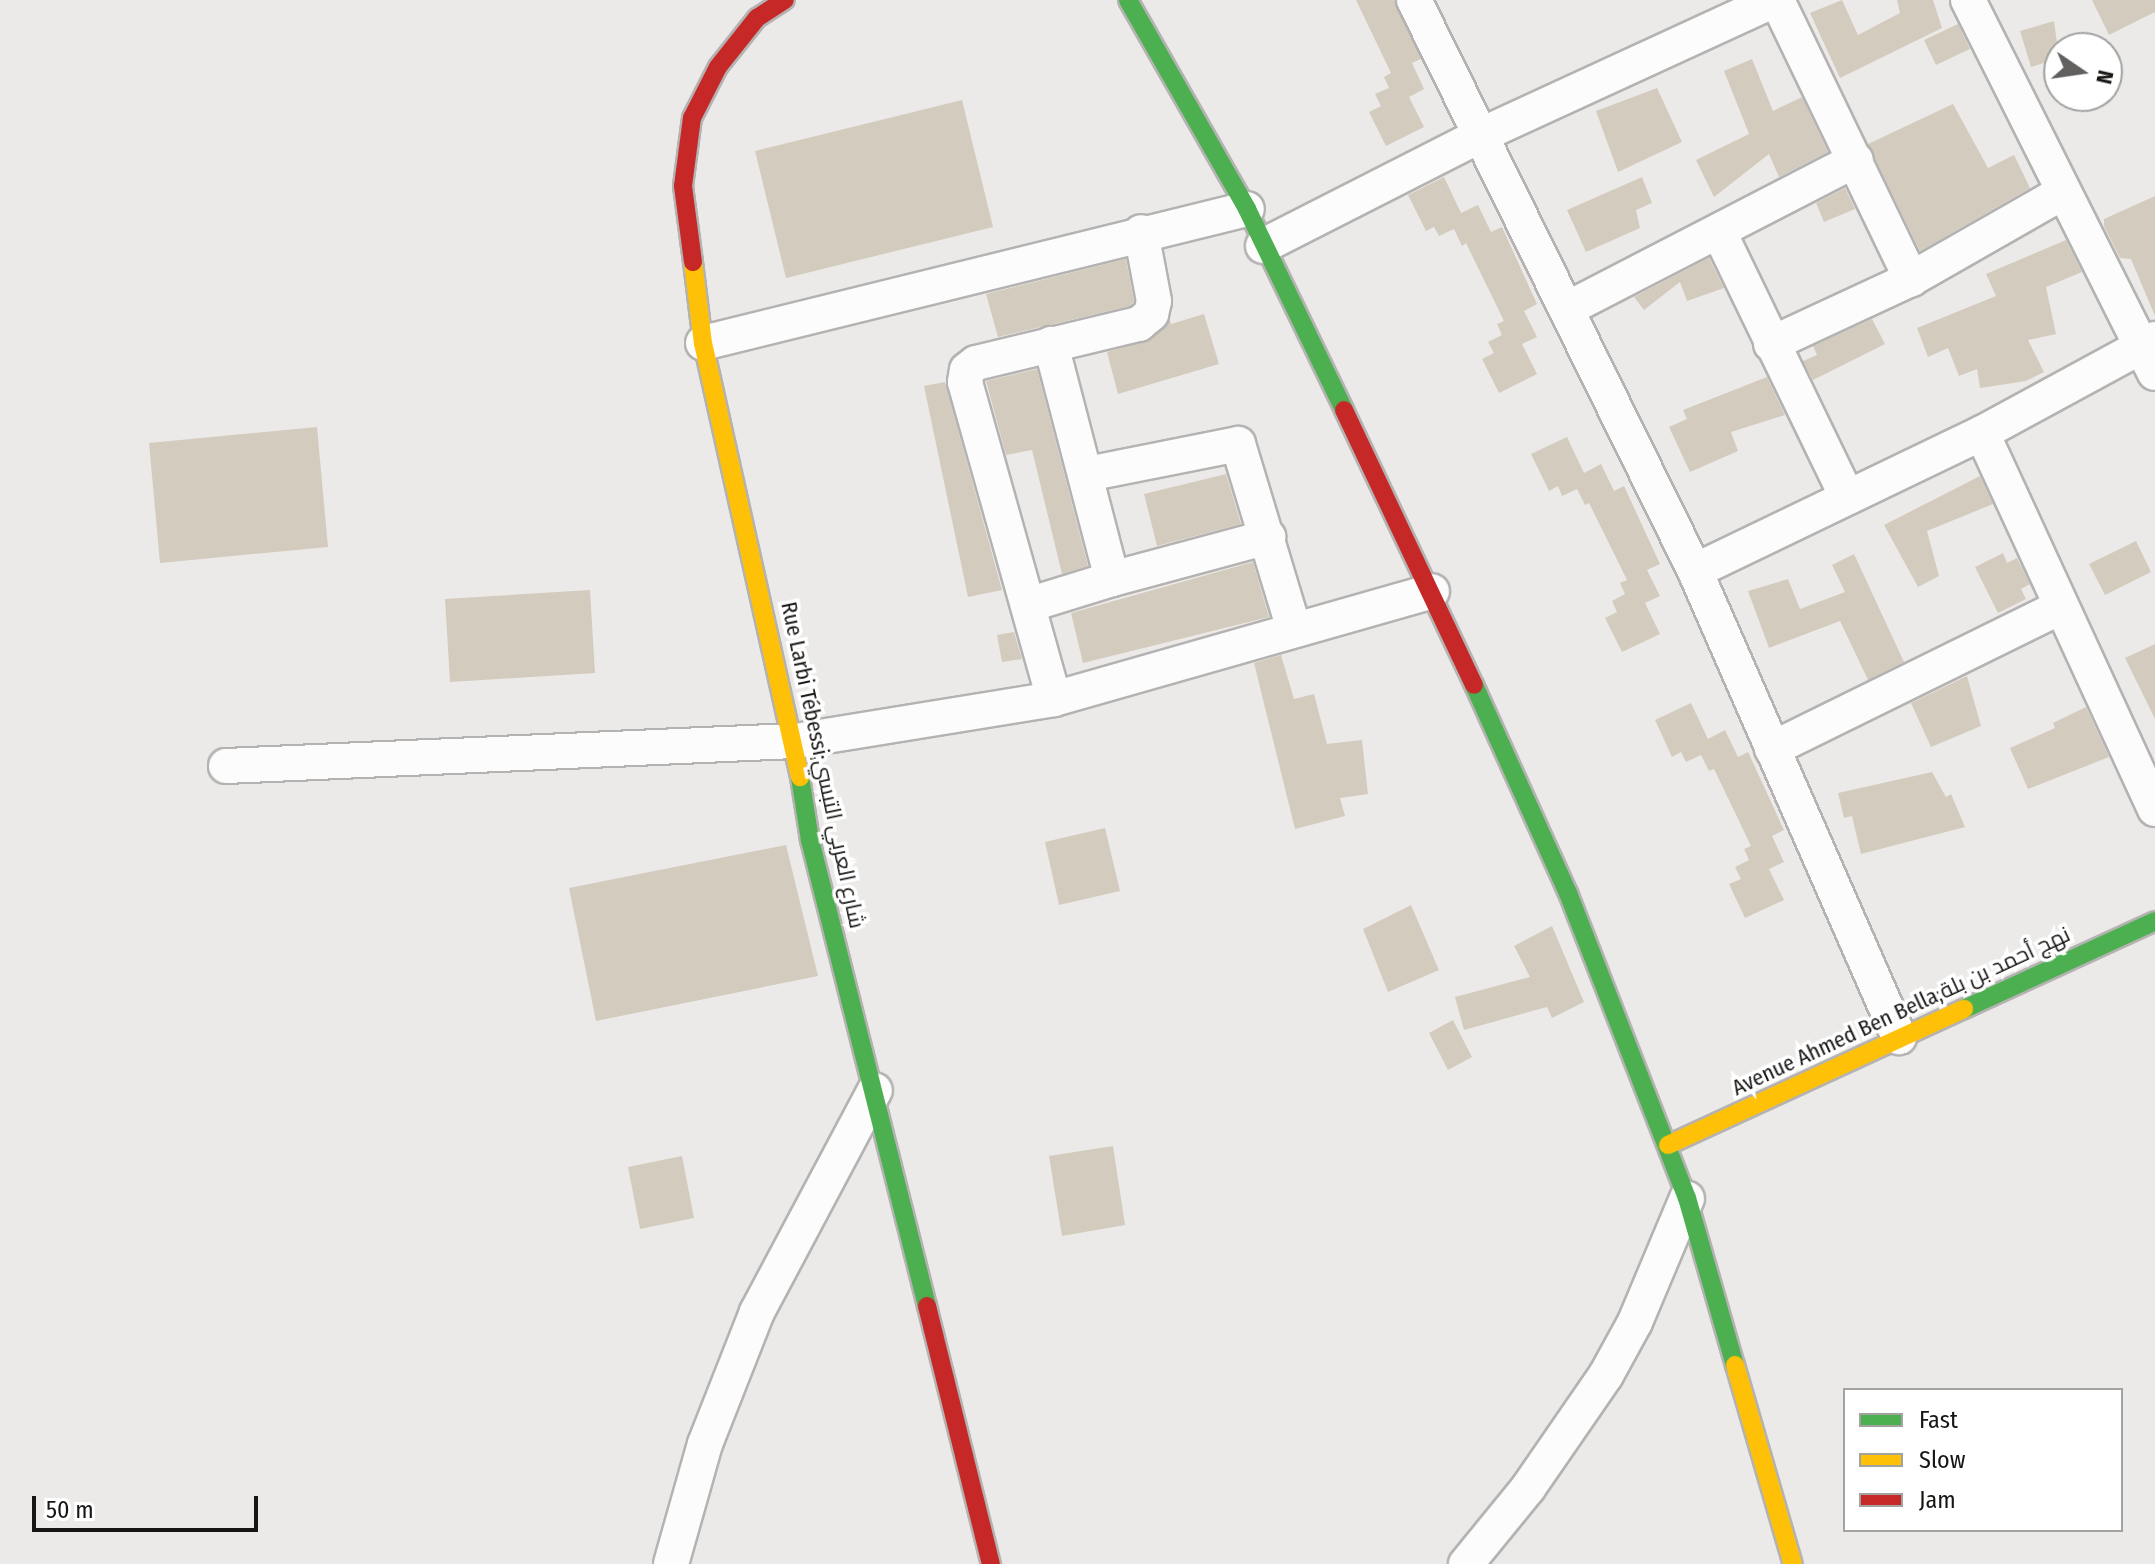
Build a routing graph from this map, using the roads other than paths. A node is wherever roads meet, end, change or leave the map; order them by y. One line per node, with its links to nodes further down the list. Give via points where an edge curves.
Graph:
1 (785, 0): 16 (street, Rue Larbi Tébessi;شارع العربي التبسي, via 757,18 718,67 692,118 683,186)
2 (1128, 0): 10 (street)
3 (1414, 0): 7 (street)
4 (1776, 0): 6 (street); 8 (street)
5 (1968, 0): 9 (street)
6 (1713, 14): 7 (street)
7 (1481, 135): 13 (street); 15 (street)
8 (1856, 160): 12 (street); 14 (street)
9 (2062, 193): 14 (street); 19 (street)
10 (1247, 209): 11 (street); 13 (street)
11 (1141, 232): 16 (street); 17 (street, via 1154,301 1151,314 1139,324)
12 (1719, 232): 15 (street); 18 (street)
13 (1263, 246): 26 (street)
14 (1911, 279): 18 (street)
15 (1567, 309): 24 (street)
16 (703, 343): 31 (street, Rue Larbi Tébessi;شارع العربي التبسي)
17 (1051, 344): 21 (street); 27 (street, via 976,363 967,370 965,382)
18 (1771, 344): 22 (street)
19 (2150, 352): 20 (street)
20 (1982, 433): 22 (street); 28 (street)
21 (1087, 474): 23 (street, via 1238,444); 25 (street)
22 (1847, 497): 24 (street)
23 (1268, 537): 25 (street); 29 (street)
24 (1695, 571): 32 (street)
25 (1112, 579): 27 (street)
26 (1432, 591): 29 (street); 38 (street, via 1568,893)
27 (1028, 605): 30 (street)
28 (2061, 607): 32 (street); 34 (street)
29 (1294, 629): 30 (street)
30 (1054, 699): 31 (street)
31 (795, 741): 33 (street); 37 (street, Rue Larbi Tébessi;شارع العربي التبسي, via 810,840)
32 (1772, 749): 36 (street)
33 (226, 766)
34 (2155, 809)
35 (2155, 921): 36 (street, Avenue Ahmed Ben Bella;نهج أحمد بن بلة)
36 (1899, 1037): 38 (street, Avenue Ahmed Ben Bella;نهج أحمد بن بلة)
37 (875, 1090): 40 (street, via 757,1312 705,1444); 41 (street, Rue Larbi Tébessi;شارع العربي التبسي)
38 (1668, 1145): 39 (street)
39 (1687, 1198): 42 (street, via 1635,1322 1606,1375 1528,1488); 43 (street)
40 (671, 1564)
41 (991, 1564)
42 (1466, 1564)
43 (1793, 1564)

